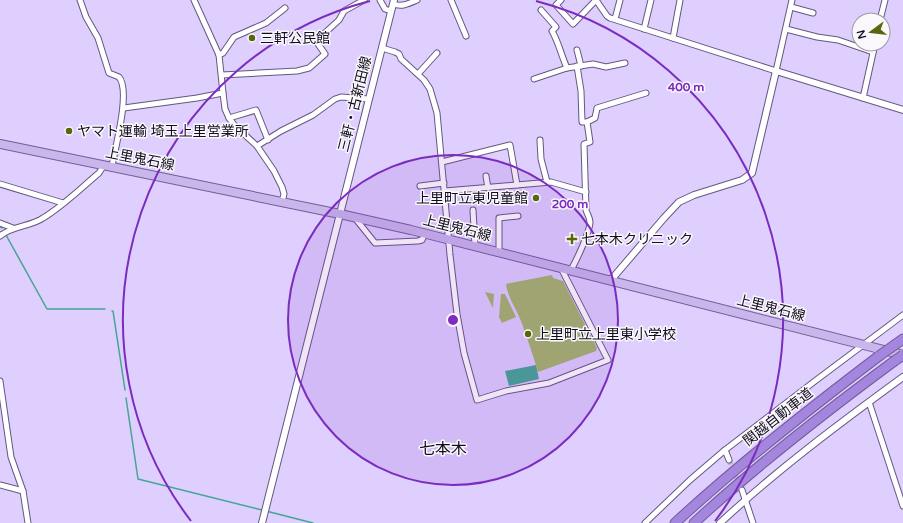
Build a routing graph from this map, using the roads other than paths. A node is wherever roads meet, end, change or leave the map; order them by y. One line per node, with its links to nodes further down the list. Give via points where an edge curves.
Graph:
1 (80, 0): 43 (street, via 98,38 109,73 122,80)
2 (194, 0): 31 (street)
3 (364, 0): 37 (street, via 344,11 339,20 316,41 325,54 309,68 297,71)
4 (380, 0): 18 (street, via 385,9)
5 (416, 0): 14 (street, via 404,6)
6 (452, 0): 24 (street)
7 (561, 0): 8 (street, via 556,5 573,24)
8 (596, 0): 21 (street, via 607,16)
9 (620, 0): 21 (street)
10 (650, 0): 22 (street)
11 (680, 0): 25 (street)
12 (792, 0): 15 (street)
13 (885, 0): 19 (street)
14 (393, 2): 18 (street, 三軒・古新田線)
15 (791, 7): 20 (street); 23 (street)
16 (285, 8): 31 (street, via 266,23 234,37 224,53)
17 (540, 10): 34 (street, via 556,27 552,31)
18 (391, 11): 27 (street, 三軒・古新田線)
19 (882, 12)
20 (813, 14)
21 (615, 20): 22 (street)
22 (644, 29): 25 (street)
23 (786, 29): 26 (street); 35 (street)
24 (466, 36)
25 (673, 38): 35 (street)
26 (851, 44)
27 (382, 48): 36 (street, via 399,54); 42 (street, 三軒・古新田線)
28 (577, 50): 33 (street)
29 (873, 52): 41 (street)
30 (437, 53): 36 (street)
31 (219, 55): 37 (street)
32 (624, 63): 33 (street, via 606,67 593,64)
33 (579, 66): 34 (street); 46 (street, via 582,122)
34 (567, 68): 38 (street)
35 (776, 71): 41 (street); 77 (street, via 752,173 742,180 694,194 679,202)
36 (418, 74): 51 (street, via 428,85 437,113)
37 (222, 75): 39 (street)
38 (534, 78)
39 (223, 93): 43 (street); 45 (street)
40 (646, 93): 46 (street, via 597,108 595,118)
41 (863, 98): 44 (street)
42 (369, 99): 47 (street, via 335,99 313,115); 65 (street, 三軒・古新田線)
43 (124, 108): 52 (street)
44 (903, 110)
45 (229, 118): 47 (street, via 256,110); 50 (street)
46 (587, 122): 61 (street, via 590,142 584,144)
47 (268, 140): 50 (street)
48 (540, 140): 54 (street)
49 (0, 144): 52 (main road, 上里鬼石線)
50 (257, 146): 62 (street, via 279,179 284,194)
51 (442, 162): 55 (street); 57 (street, via 510,145)
52 (108, 166): 62 (main road, 上里鬼石線); 63 (street)
53 (486, 176): 59 (street)
54 (546, 182): 57 (street); 61 (street)
55 (444, 183): 58 (street); 60 (street)
56 (0, 184): 63 (street)
57 (517, 185): 59 (street)
58 (420, 186)
59 (488, 188): 60 (street)
60 (445, 191): 72 (street)
61 (586, 192): 76 (street, via 586,210 590,225)
62 (282, 202): 65 (main road, 上里鬼石線)
63 (63, 203): 69 (street, via 37,222)
64 (473, 210): 73 (street)
65 (340, 214): 67 (main road, 上里鬼石線); 93 (street, 三軒・古新田線)
66 (518, 216): 74 (street, via 498,218)
67 (354, 217): 70 (main road, 上里鬼石線); 70 (street, via 375,243 418,241 422,240)
68 (0, 224): 69 (street)
69 (13, 228): 71 (street)
70 (425, 233): 72 (main road, 上里鬼石線)
71 (0, 236)
72 (448, 239): 73 (main road, 上里鬼石線); 75 (street, via 460,338 478,400 506,391 549,383 608,360)
73 (474, 246): 74 (main road, 上里鬼石線)
74 (499, 252): 75 (main road, 上里鬼石線)
75 (561, 268): 76 (main road, 上里鬼石線)
76 (571, 270): 77 (main road, 上里鬼石線)
77 (612, 280): 80 (main road, 上里鬼石線)
78 (903, 315): 80 (street)
79 (899, 342): 95 (highway, 関越自動車道, bridge, via 749,458)
80 (862, 345): 81 (main road, 上里鬼石線); 85 (street)
81 (903, 355): 96 (highway, 関越自動車道, bridge, via 776,452)
82 (903, 377): 84 (street)
83 (0, 381): 89 (street, via 11,457)
84 (869, 402): 90 (street); 91 (street)
85 (725, 450): 86 (street); 94 (street)
86 (729, 460)
87 (0, 485): 89 (street)
88 (742, 490): 90 (street)
89 (23, 491): 92 (street)
90 (745, 499): 97 (street); 98 (street)
91 (903, 506)
92 (28, 523)
93 (262, 523)
94 (645, 523)
95 (675, 523)
96 (694, 523)
97 (720, 523)
98 (753, 523)

